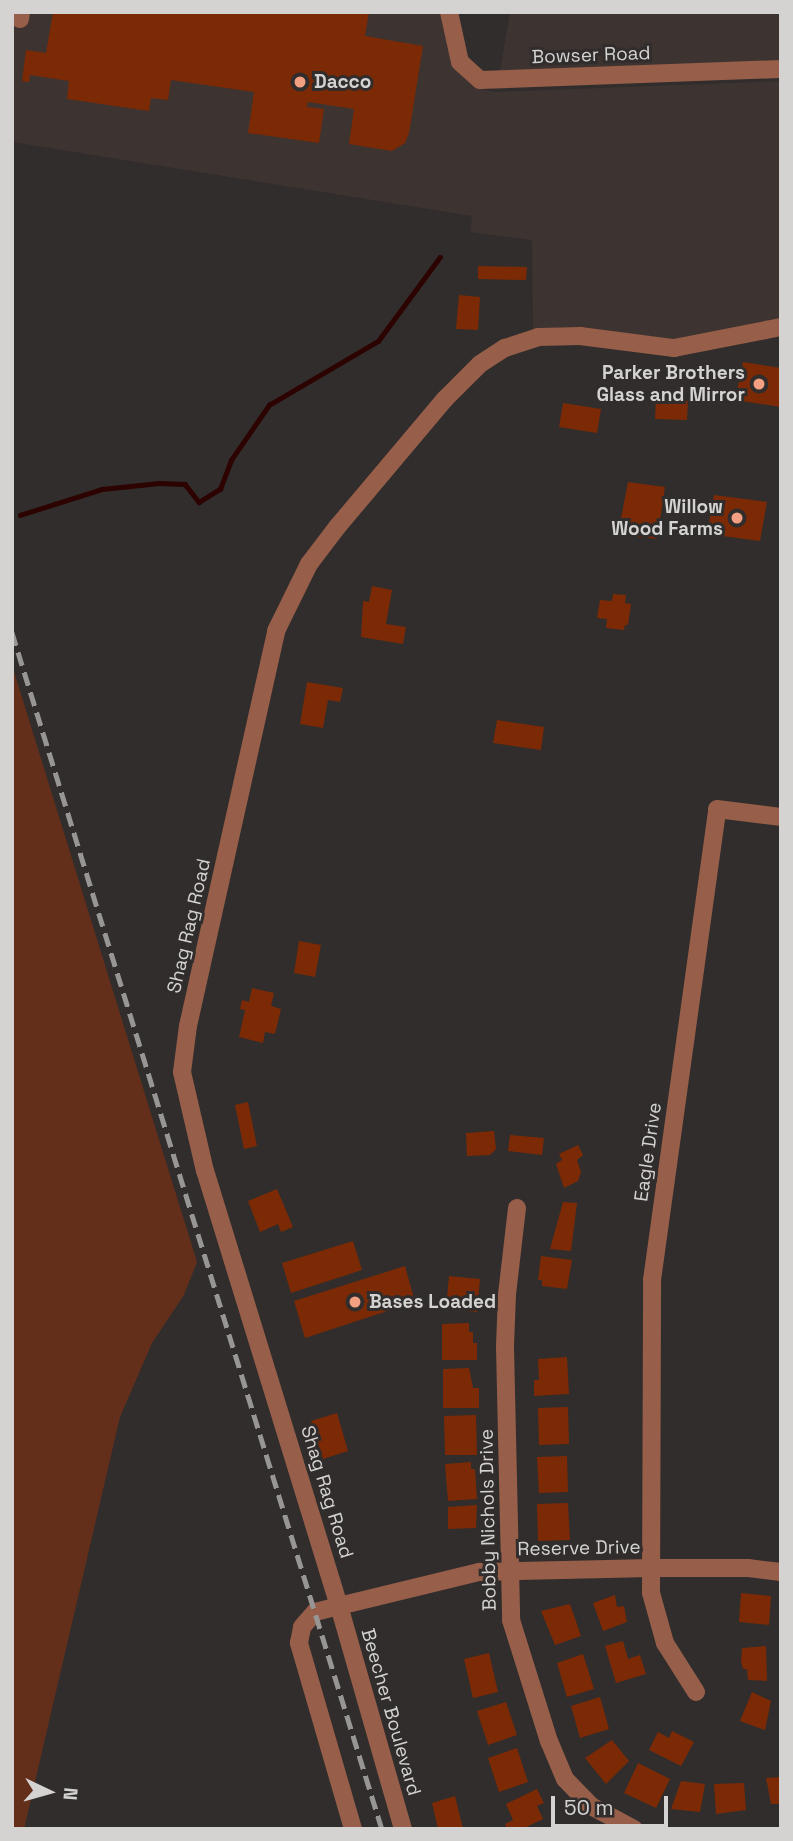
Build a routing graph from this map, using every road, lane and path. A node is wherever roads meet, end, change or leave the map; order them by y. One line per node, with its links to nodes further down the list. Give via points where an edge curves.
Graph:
1 (449, 12): 2 (street, Bowser Road, via 460,62 480,80)
2 (781, 69)
3 (781, 327): 9 (street, Shag Rag Road, via 674,348 580,336 537,337 505,348 445,398 338,526 309,564 276,631 188,1026 182,1072 205,1171)
4 (781, 817): 6 (street, Eagle Drive, via 717,809 652,1280)
5 (517, 1208): 7 (street, Bobby Nichols Drive, via 505,1347)
6 (651, 1568): 7 (street, Reserve Drive); 8 (street, Reserve Drive); 10 (street, via 650,1593 665,1643)
7 (510, 1569): 9 (street, Reserve Drive, via 479,1572); 13 (street, Bobby Nichols Drive, via 511,1620 565,1779 591,1806)
8 (781, 1572)
9 (339, 1606): 11 (street, via 314,1612 302,1627 299,1643); 12 (street, Beecher Boulevard)
10 (696, 1692)
11 (353, 1829)
12 (403, 1829)
13 (634, 1829)

